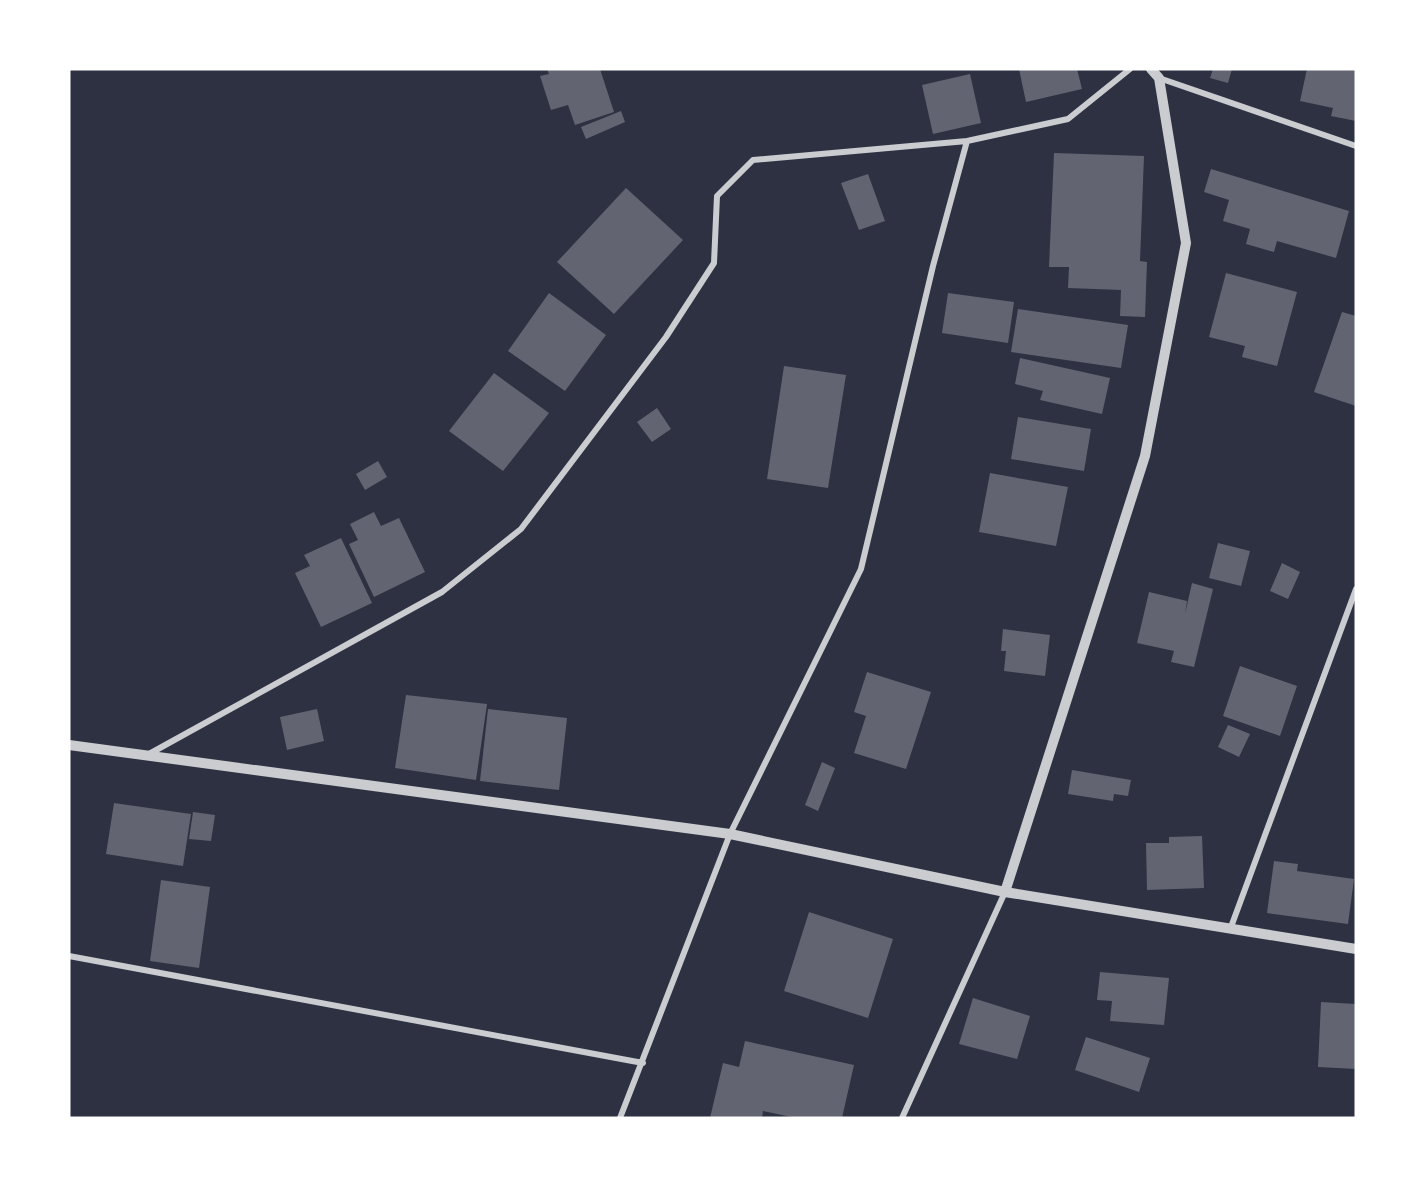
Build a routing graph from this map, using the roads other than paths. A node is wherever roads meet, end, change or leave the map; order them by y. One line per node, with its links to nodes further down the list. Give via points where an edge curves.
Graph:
1 (1130, 69): 4 (street, via 1068,119)
2 (1151, 69): 3 (street)
3 (1160, 78): 5 (street); 10 (street, via 1186,243 1145,456)
4 (967, 141): 8 (street, via 753,160 717,196 714,263 659,346 521,530 442,592); 9 (street, via 861,569)
5 (1356, 146)
6 (1356, 589): 11 (street)
7 (69, 745): 8 (street)
8 (144, 757): 9 (street)
9 (730, 834): 10 (street); 14 (street)
10 (1005, 892): 11 (street); 16 (street)
11 (1231, 927): 12 (street)
12 (1356, 949)
13 (69, 956): 14 (street)
14 (643, 1063): 15 (street)
15 (620, 1118)
16 (902, 1118)

